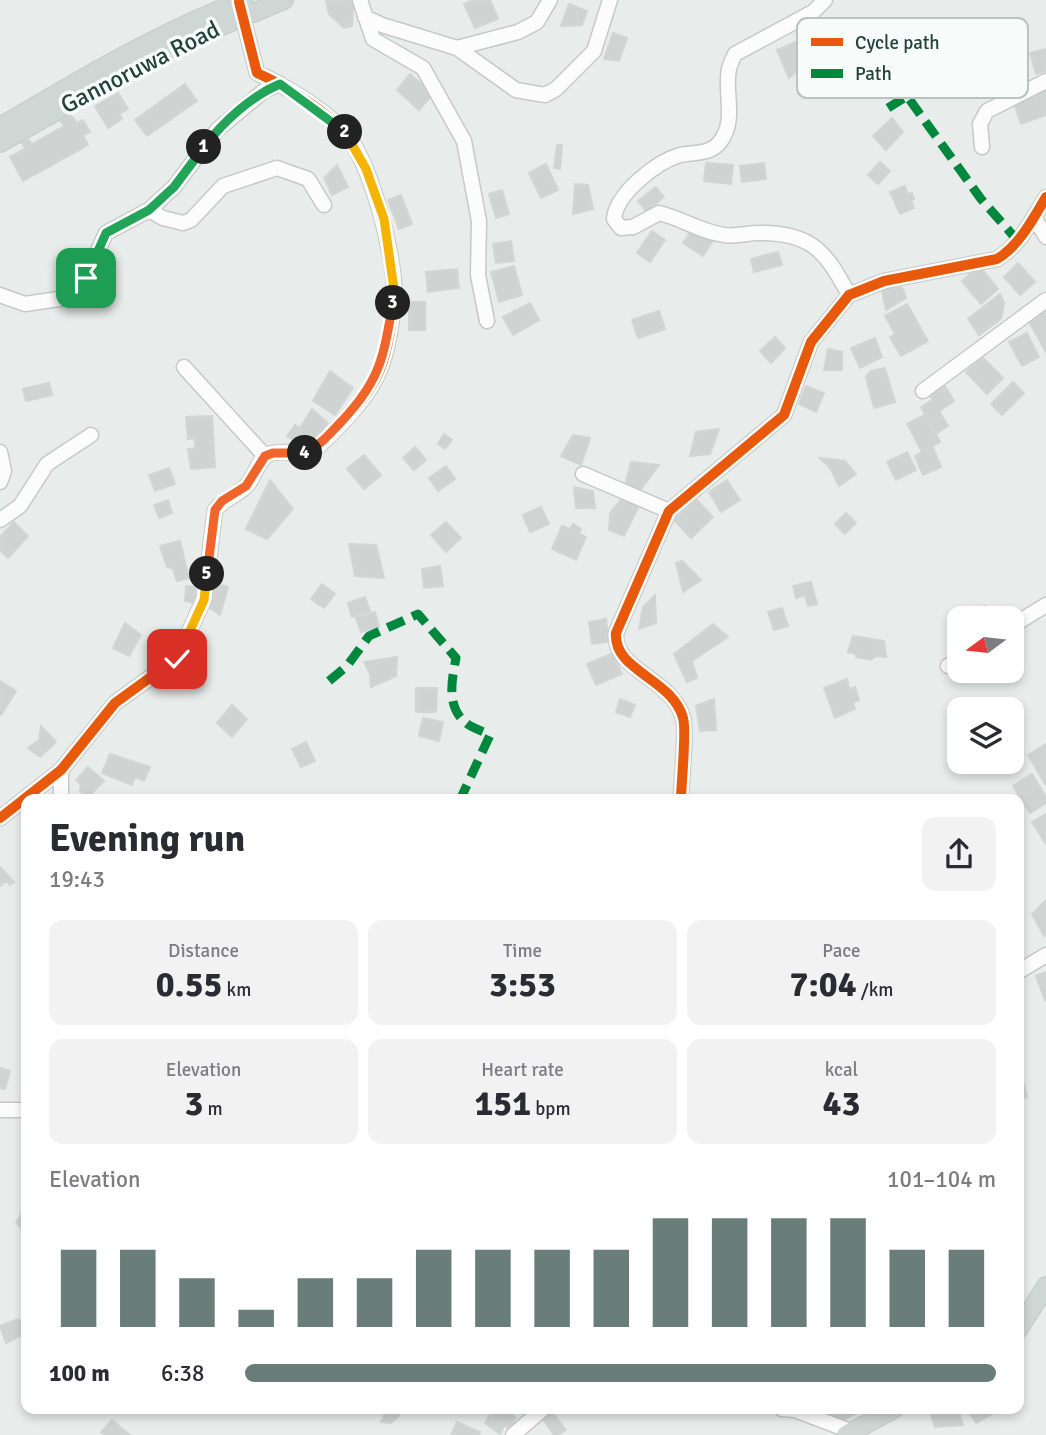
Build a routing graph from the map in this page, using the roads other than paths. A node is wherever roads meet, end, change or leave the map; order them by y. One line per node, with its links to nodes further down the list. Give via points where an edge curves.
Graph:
1 (284, 0): 6 (main road, Gannoruwa Road)
2 (360, 0): 7 (street)
3 (550, 0): 10 (street, via 537,22 518,32)
4 (610, 0): 10 (street, via 594,51 545,95 516,90)
5 (825, 0): 8 (street)
6 (242, 6): 12 (street, via 257,73); 15 (main road, Gannoruwa Road, via 127,54); 16 (main road, Gannoruwa Road)
7 (365, 17): 10 (street); 26 (street, via 373,39 423,68 464,141 479,221 478,275)
8 (802, 18)
9 (797, 21): 24 (street, via 735,54 729,70 730,113 720,142 707,152 655,165 615,207 614,219 621,228 633,227 659,213 727,236 794,237 817,246)
10 (457, 48)
11 (1046, 81): 13 (street)
12 (280, 84): 20 (street, via 265,90 217,130 174,187); 31 (street, via 343,129 366,169 384,219 395,296 384,356 363,398 318,446 302,454)
13 (1028, 90)
14 (1013, 98): 17 (street, via 987,111 980,124)
15 (0, 127)
16 (0, 143)
17 (982, 147)
18 (1046, 197): 21 (street)
19 (324, 205): 20 (street, via 308,179 277,168 223,186 183,223)
20 (149, 210): 23 (street, via 106,233 86,278 65,298 25,304)
21 (1034, 217): 22 (street); 24 (street, via 1007,253 997,259 884,281)
22 (1046, 237)
23 (0, 295)
24 (849, 295): 34 (street, via 811,342 784,415)
25 (1046, 300): 28 (street)
26 (487, 321)
27 (184, 367): 31 (street)
28 (923, 391)
29 (90, 435): 35 (street, via 47,464 20,506)
30 (0, 452): 33 (street, via 4,471)
31 (265, 456): 38 (street, via 246,486 215,510 204,600 177,659 115,703)
32 (583, 474): 34 (street)
33 (0, 482)
34 (669, 511): 41 (street, via 616,633 615,645 619,654 664,687 684,718)
35 (0, 520)
36 (1046, 605): 37 (street)
37 (1024, 619)
38 (61, 770): 39 (street); 40 (street)
39 (30, 794)
40 (61, 794)
41 (681, 794)
42 (21, 801): 43 (street)
43 (0, 818)
44 (1046, 955): 45 (street)
45 (1024, 968)
46 (0, 1110): 47 (street)
47 (21, 1111)
48 (1046, 1286): 49 (main road)
49 (1024, 1321)
50 (537, 1414): 54 (street)
51 (804, 1414): 53 (street)
52 (885, 1414): 53 (main road)
53 (849, 1434)
54 (513, 1435)

